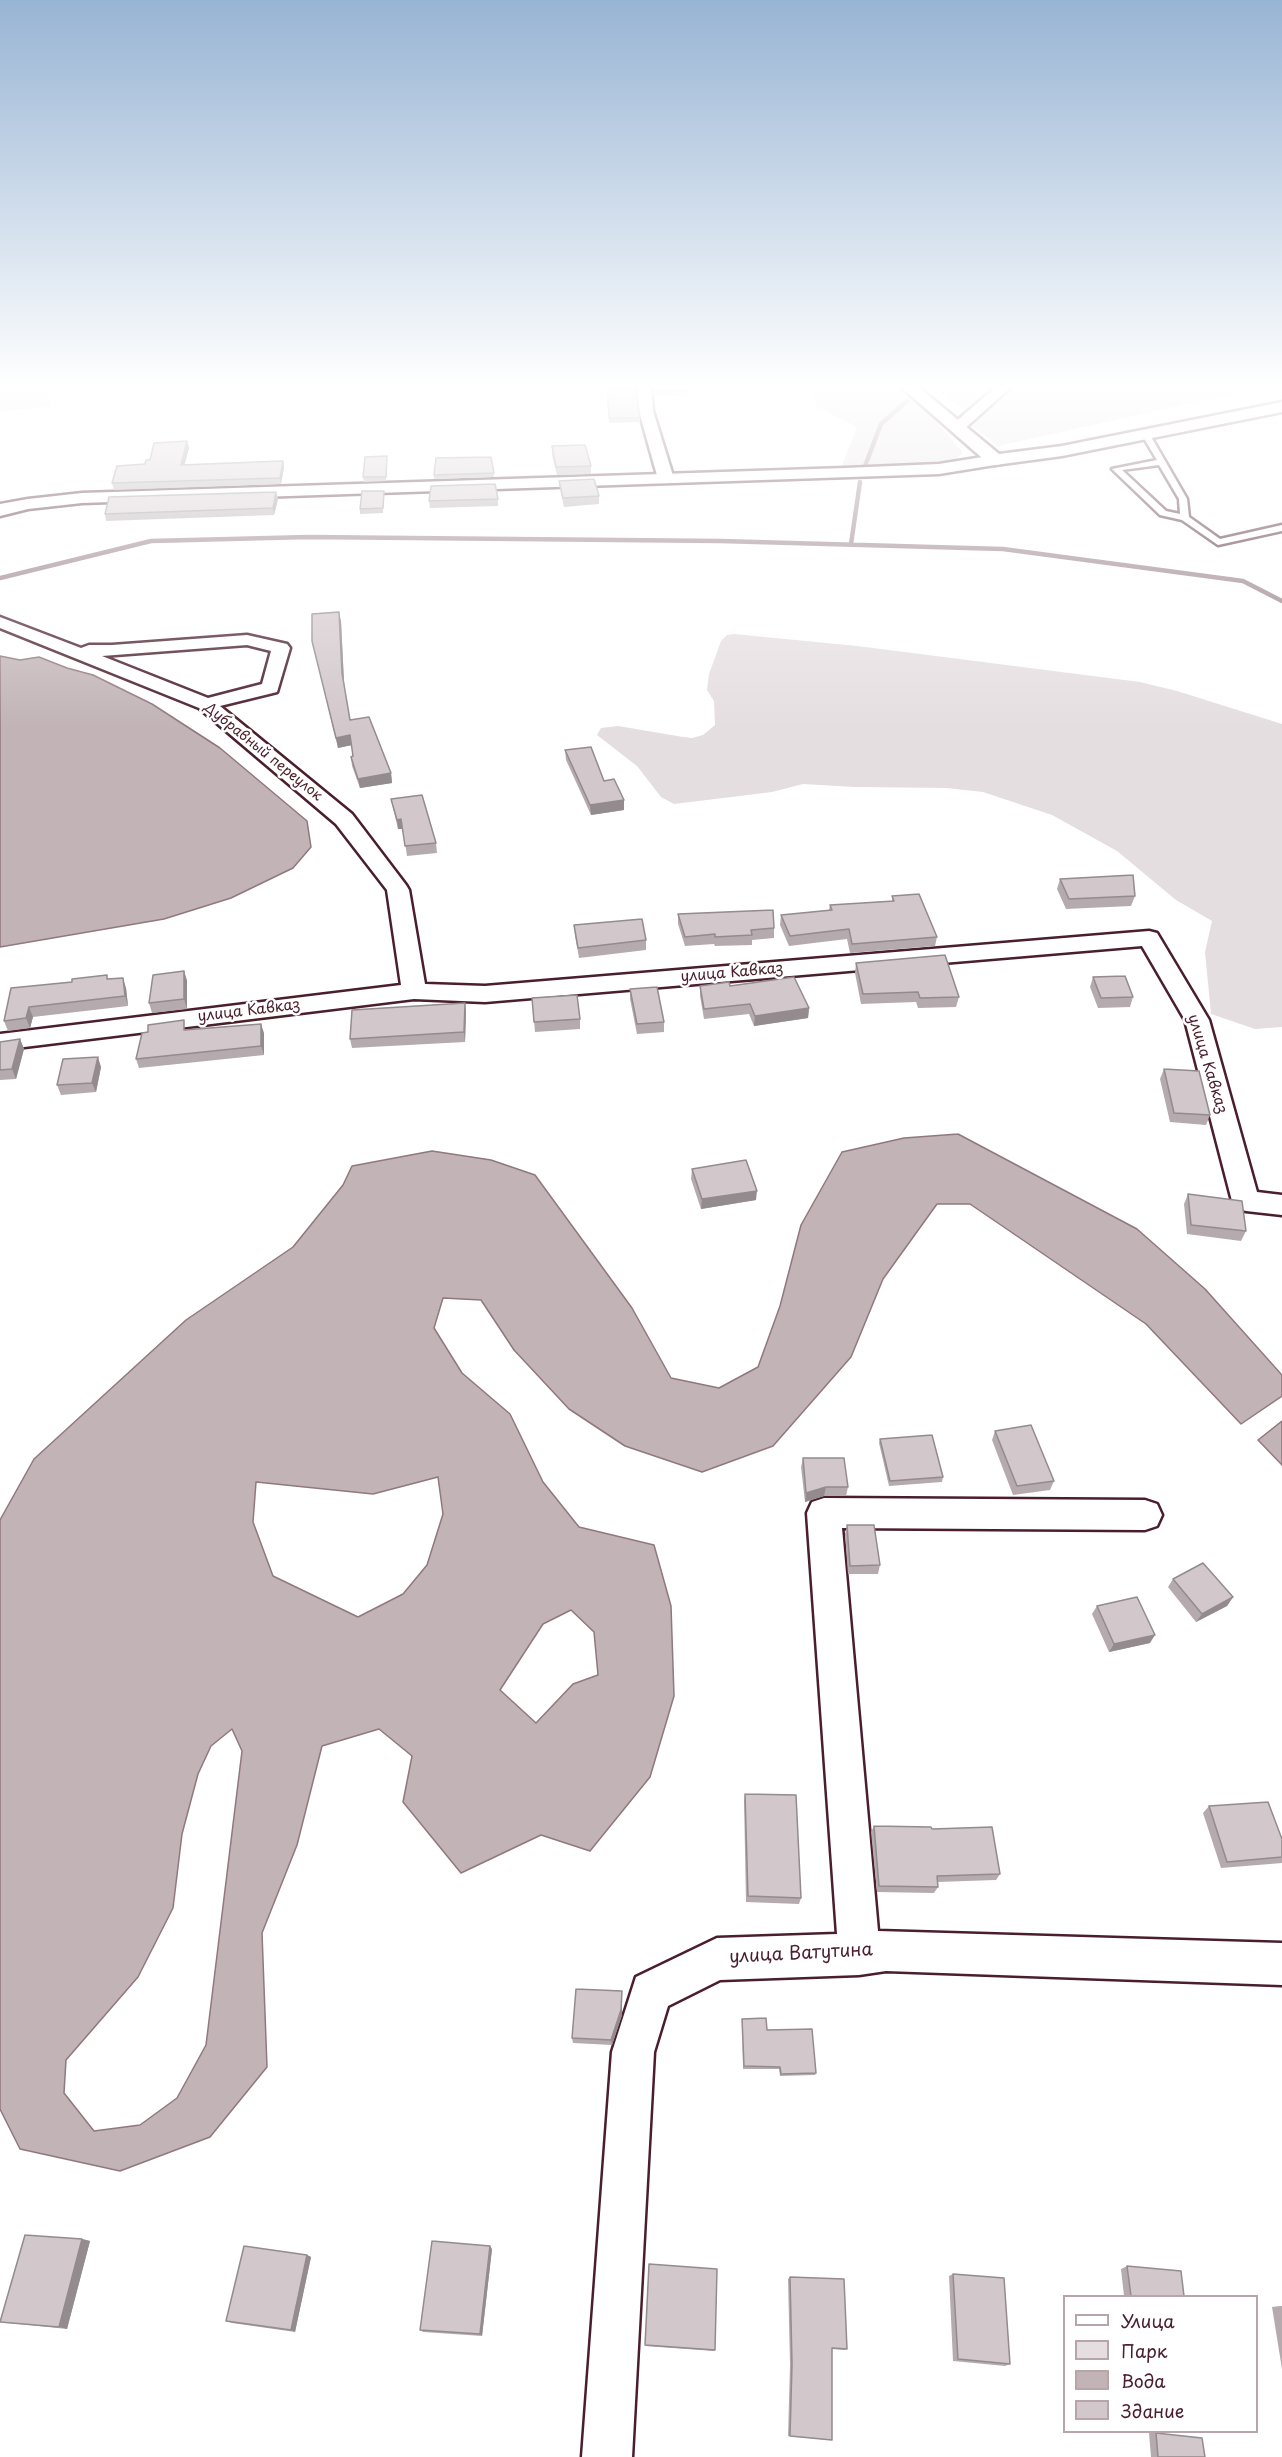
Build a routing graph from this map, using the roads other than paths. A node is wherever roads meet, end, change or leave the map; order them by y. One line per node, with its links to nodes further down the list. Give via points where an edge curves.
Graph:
1 (58, 501): 4 (main road)
2 (1150, 501): 5 (lane, via 1163,513)
3 (1183, 501): 5 (lane)
4 (2, 506)
5 (1185, 518): 6 (lane, via 1218,542)
6 (1282, 528)
7 (0, 622): 8 (street, Дубравный переулок)
8 (71, 650): 9 (street, Дубравный переулок); 9 (street, via 112,651 247,640 281,648 270,688)
9 (206, 704): 10 (street, Дубравный переулок, via 344,819 398,890)
10 (414, 991): 11 (street, улица Кавказ); 12 (street, улица Кавказ, via 485,994 1149,938 1197,1020 1246,1201)
11 (0, 1042)
12 (1282, 1204)
13 (1144, 1515): 14 (street, via 824,1513)
14 (859, 1954): 15 (street, улица Ватутина, via 886,1950); 16 (street, улица Ватутина, via 717,1959 651,1992 633,2052)
15 (1282, 1964)
16 (607, 2457)

